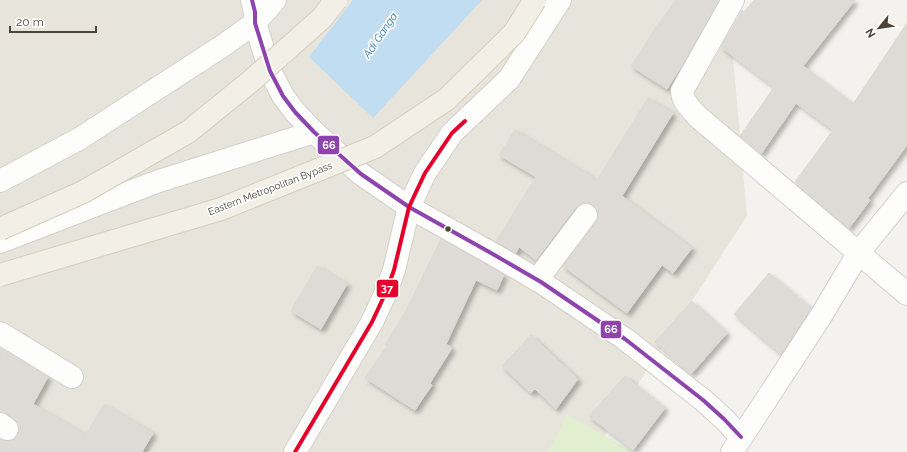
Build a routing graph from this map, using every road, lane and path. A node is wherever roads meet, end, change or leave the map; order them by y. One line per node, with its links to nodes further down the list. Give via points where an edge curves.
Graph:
1 (252, 0): 7 (street, via 256,12)
2 (275, 0): 7 (street)
3 (336, 0): 13 (main road, bridge, via 322,18 252,81 188,132 83,192)
4 (535, 0): 16 (main road, Eastern Metropolitan Bypass, bridge, via 514,33 447,99 375,147 221,209)
5 (560, 0): 11 (street, via 509,79 452,133 425,172)
6 (733, 0): 15 (street, via 682,90 682,96 697,116)
7 (255, 23): 8 (street, via 265,57 283,96); 9 (street, via 79,139)
8 (314, 132): 11 (street, via 361,174); 14 (street, via 156,182)
9 (0, 181)
10 (907, 193): 15 (street)
11 (409, 207): 17 (street); 22 (street, via 386,292 372,322)
12 (586, 214): 17 (street)
13 (0, 229)
14 (0, 242)
15 (859, 252): 18 (street); 21 (street, via 822,316)
16 (0, 275)
17 (537, 280): 21 (street, via 598,319 659,364 708,405)
18 (907, 294)
19 (0, 333): 20 (street)
20 (72, 377)
21 (737, 445)
22 (295, 452)

